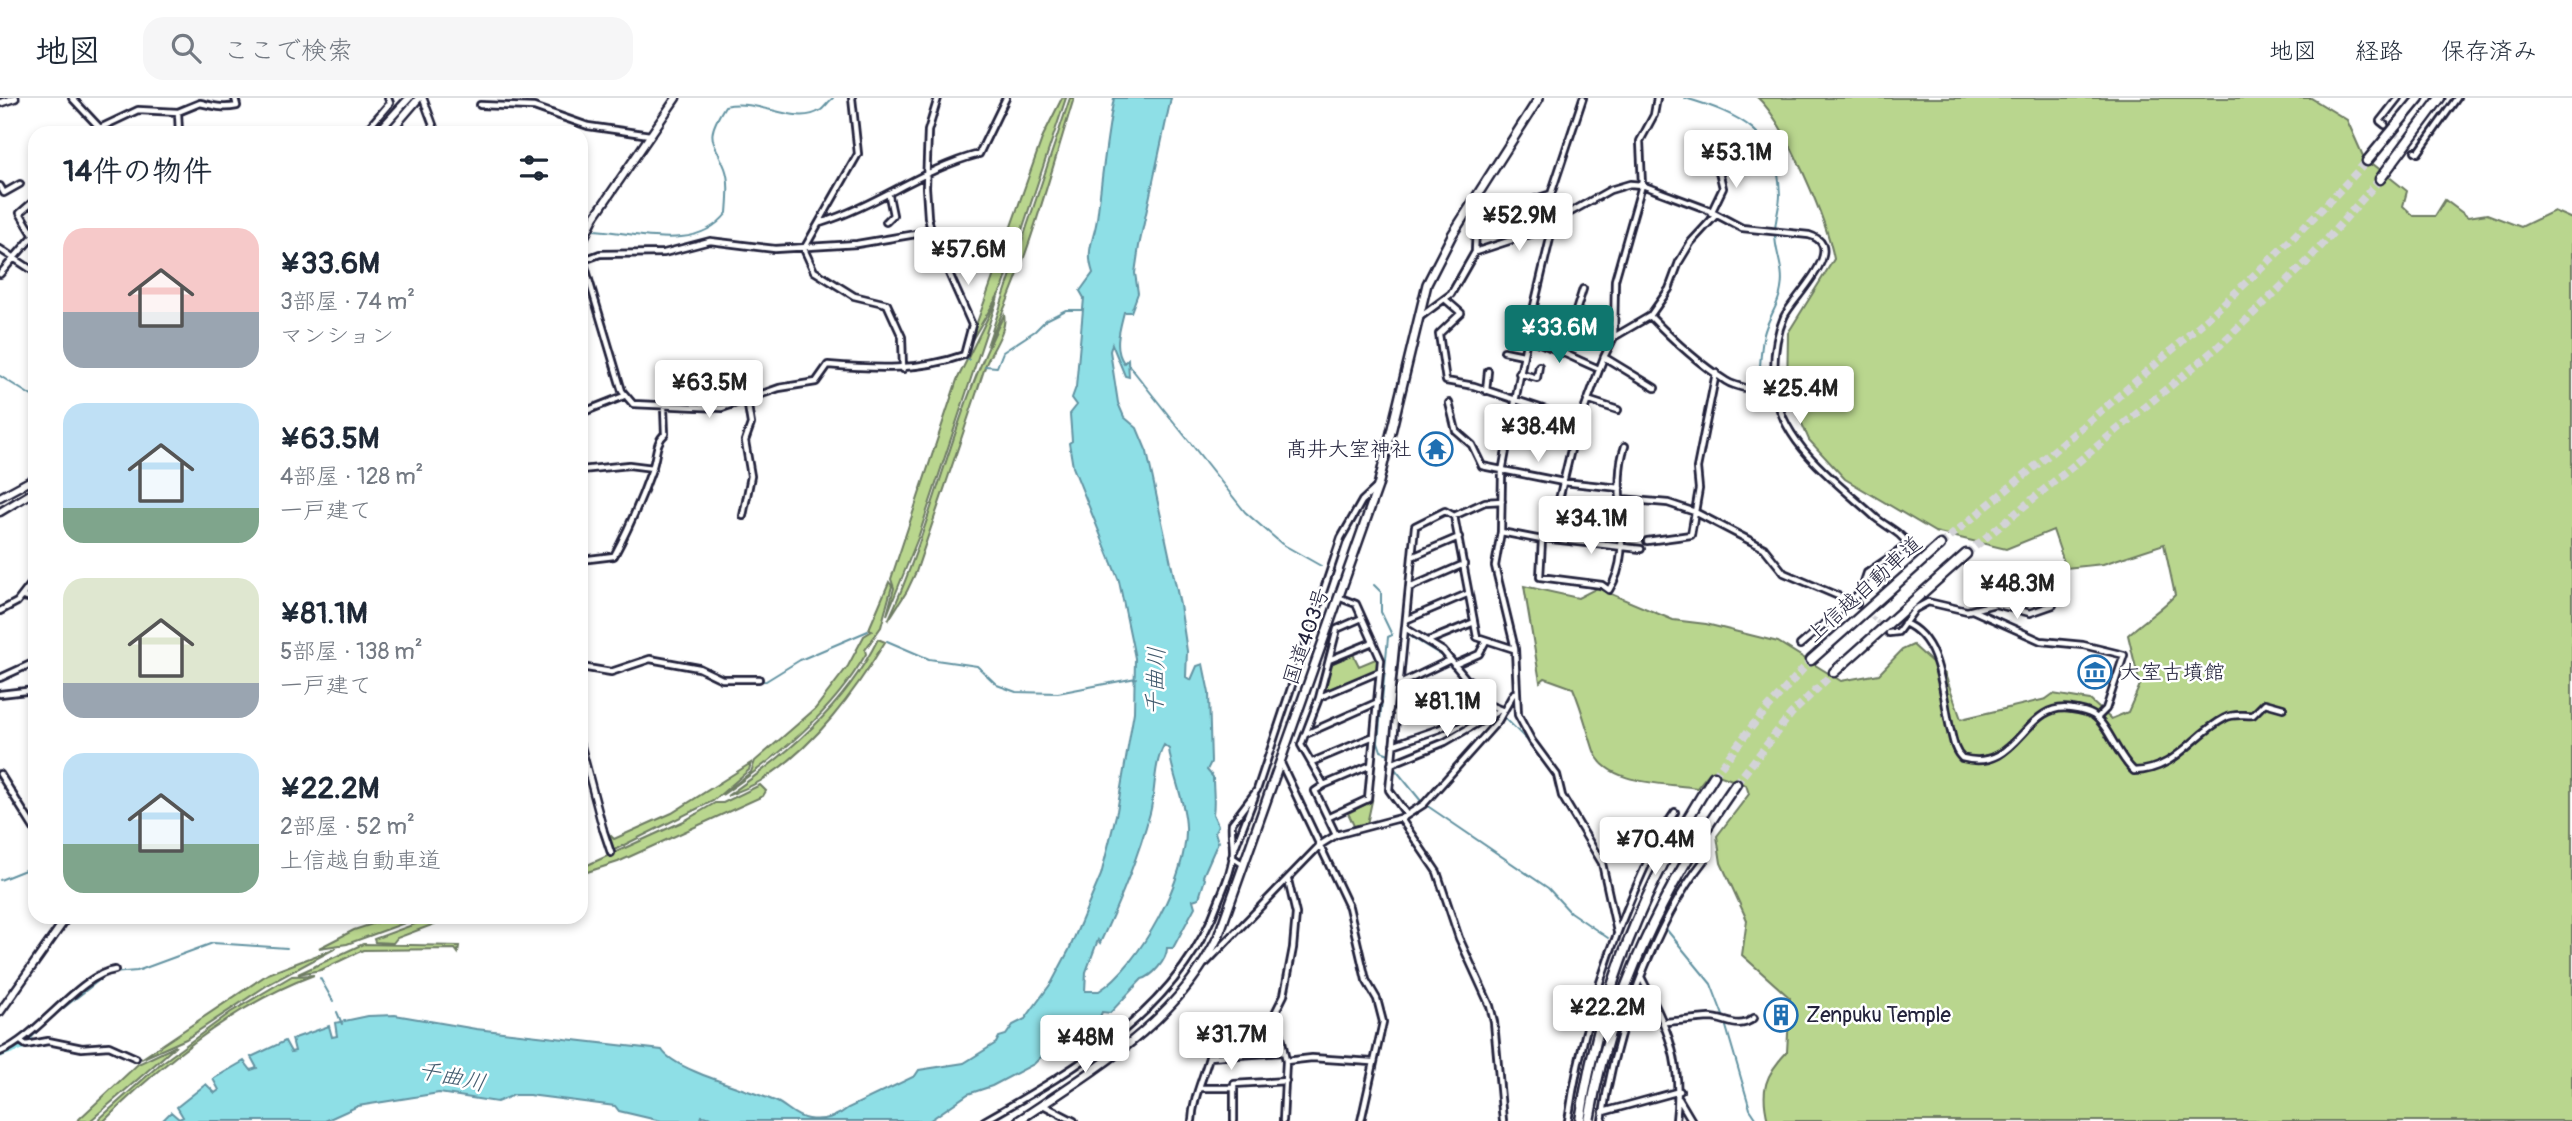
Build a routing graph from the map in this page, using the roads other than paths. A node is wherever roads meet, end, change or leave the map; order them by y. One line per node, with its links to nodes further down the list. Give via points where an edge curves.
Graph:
1 (15, 98): 19 (main road)
2 (72, 98): 24 (street)
3 (190, 98): 20 (street)
4 (235, 98): 20 (street, via 237,106)
5 (388, 98): 27 (street, via 390,103)
6 (409, 98): 28 (main road)
7 (421, 98): 29 (main road); 30 (street)
8 (676, 98): 31 (main road)
9 (852, 98): 45 (street, via 858,154)
10 (938, 98): 35 (street, via 928,131)
11 (1006, 98): 35 (street, via 979,153)
12 (1539, 98): 63 (highway, 国道403号, via 1436,263)
13 (1583, 98): 40 (street)
14 (1657, 98): 38 (street, via 1640,141)
15 (2398, 98): 23 (street, via 2380,121)
16 (2419, 98): 34 (highway)
17 (2440, 98): 36 (highway)
18 (2457, 98): 33 (street, via 2418,153)
19 (0, 103)
20 (191, 105): 22 (street)
21 (480, 106): 31 (street, via 534,107 588,126)
22 (178, 112): 25 (street, via 138,110); 26 (street)
23 (2385, 125)
24 (98, 126)
25 (104, 126)
26 (179, 126)
27 (370, 126)
28 (383, 126)
29 (396, 126)
30 (434, 126)
31 (651, 135): 49 (main road)
32 (1719, 148): 43 (street, via 1715,155 1723,188)
33 (2415, 151)
34 (2367, 161)
35 (926, 176): 41 (street); 48 (street)
36 (2380, 179)
37 (20, 184): 39 (street, via 4,194)
38 (1642, 185): 43 (street); 46 (street, via 1610,190); 64 (street, via 1615,280)
39 (0, 186)
40 (1552, 194): 46 (street); 53 (street, via 1481,217 1476,225)
41 (888, 196): 44 (street, via 893,215); 45 (street)
42 (28, 206): 47 (street, via 20,213)
43 (1713, 215): 62 (street, via 1691,242 1669,289); 82 (street, via 1742,228 1815,237 1824,251 1820,268 1789,306 1779,331)
44 (886, 222)
45 (820, 223): 52 (street)
46 (1553, 225): 53 (street); 66 (street)
47 (28, 226)
48 (930, 228): 52 (street, via 864,243); 72 (street, via 972,325 964,355 937,365)
49 (588, 230)
50 (28, 241): 54 (street)
51 (0, 249): 54 (street)
52 (804, 249): 55 (street, via 710,241 664,253); 72 (street, via 814,271 854,296 887,304 902,337)
53 (1475, 252): 60 (street)
54 (12, 257): 56 (street); 57 (street)
55 (588, 258)
56 (28, 266)
57 (0, 274)
58 (588, 279): 79 (street)
59 (1583, 289): 61 (street)
60 (1446, 300): 63 (street); 78 (street, via 1461,313 1439,334 1446,381)
61 (1576, 311): 64 (street); 67 (street)
62 (1650, 316): 65 (street); 76 (street)
63 (1418, 317): 95 (highway, 国道403号)
64 (1614, 325): 65 (street)
65 (1614, 337): 70 (street)
66 (1527, 339): 67 (street); 69 (street)
67 (1559, 348): 73 (street)
68 (1504, 351): 69 (street)
69 (1523, 355): 75 (street)
70 (1604, 357): 73 (street); 77 (street)
71 (1539, 366): 75 (street, via 1537,378)
72 (904, 369): 80 (street, via 828,365 816,382 779,388)
73 (1599, 369): 81 (street)
74 (1488, 371): 78 (street)
75 (1519, 373): 83 (street)
76 (1716, 373): 82 (street); 102 (street, via 1697,468)
77 (1656, 388)
78 (1486, 391): 83 (street)
79 (624, 396): 85 (street, via 633,404); 86 (street)
80 (747, 400): 85 (street, via 722,408); 103 (street, via 751,424 745,436 751,476)
81 (1587, 400): 87 (street); 88 (street)
82 (1778, 400): 122 (street, via 1790,434 1908,545 1867,573)
83 (1515, 402): 88 (street, via 1558,414 1555,431); 92 (street)
84 (1449, 403): 92 (street, via 1456,431 1472,445 1476,459 1482,466)
85 (664, 408): 90 (street, via 665,434 659,439)
86 (588, 410)
87 (1618, 410)
88 (1574, 437): 94 (street)
89 (1625, 446): 96 (street)
90 (653, 468): 91 (street); 114 (street, via 614,556)
91 (588, 469)
92 (1502, 472): 94 (street); 100 (street)
93 (28, 482): 98 (main road)
94 (1563, 482): 96 (street); 107 (street)
95 (1378, 486): 120 (highway, 国道403号); 170 (street, via 1362,501 1341,538)
96 (1620, 488): 99 (street)
97 (28, 495): 101 (main road)
98 (0, 497)
99 (1621, 499): 102 (street, via 1668,503); 110 (street)
100 (1502, 501): 104 (street, via 1485,502); 105 (street)
101 (0, 512)
102 (1695, 512): 108 (street, via 1691,535); 122 (street, via 1763,548 1784,573)
103 (743, 516)
104 (1454, 516): 106 (street); 113 (street, via 1446,511 1415,526)
105 (1501, 532): 107 (street); 136 (street, via 1495,566)
106 (1460, 537): 113 (street); 115 (street)
107 (1542, 539): 110 (street); 110 (street, via 1540,577 1602,585 1609,590 1619,575)
108 (1647, 541)
109 (1940, 545): 138 (highway, 上信越自動車道)
110 (1619, 548): 111 (street)
111 (1641, 550)
112 (1966, 554): 143 (highway, 上信越自動車道)
113 (1412, 557): 116 (street)
114 (588, 559)
115 (1464, 564): 116 (street); 118 (street)
116 (1409, 588): 127 (street)
117 (28, 589): 119 (street)
118 (1467, 594): 127 (street); 128 (street)
119 (22, 597): 121 (street); 125 (street)
120 (1338, 597): 126 (street, via 1356,604); 161 (highway, 国道403号)
121 (28, 598)
122 (1854, 602): 135 (street)
123 (2053, 605): 124 (street, via 2030,613 2004,604)
124 (1972, 610): 129 (street, via 1928,602 1915,609); 157 (street, via 2041,641 2124,655 2106,709)
125 (0, 611)
126 (1362, 618): 134 (street); 137 (street, via 1337,629)
127 (1406, 620): 130 (street)
128 (1472, 623): 132 (street); 133 (street, via 1477,637)
129 (1905, 623): 131 (street, via 1898,632); 157 (street, via 1918,628 1936,659 1955,746 1962,758 1989,760 2005,754 2043,714 2056,709 2082,710)
130 (1405, 628): 132 (street); 147 (street)
131 (1889, 633)
132 (1427, 641): 139 (street)
133 (1486, 641): 136 (street); 139 (street, via 1479,654)
134 (1373, 642): 137 (street); 142 (street)
135 (1800, 645)
136 (1515, 649): 149 (street)
137 (1328, 660): 151 (street)
138 (1811, 660)
139 (1452, 662): 146 (street); 147 (street)
140 (28, 666): 144 (street)
141 (588, 668): 145 (street, via 611,672 655,659 699,668 722,679)
142 (1381, 671): 151 (street); 152 (street)
143 (1834, 672)
144 (0, 678)
145 (759, 679)
146 (1469, 680): 153 (street); 156 (street, via 1426,704)
147 (1399, 684): 156 (street)
148 (28, 691): 150 (street)
149 (1515, 692): 155 (street); 185 (street, via 1523,725 1557,775 1562,796 1602,863)
150 (0, 694)
151 (1319, 698): 158 (street)
152 (1378, 702): 158 (street); 159 (street)
153 (1487, 704): 155 (street); 160 (street)
154 (2283, 708): 157 (street, via 2265,703 2253,715 2225,718 2181,754 2146,771 2134,771 2125,763)
155 (1502, 710): 163 (street, via 1446,742); 172 (street, via 1424,804)
156 (1396, 713): 160 (street)
157 (2096, 718)
158 (1306, 735): 162 (street, via 1301,745)
159 (1374, 737): 162 (street); 164 (street)
160 (1393, 745): 163 (street)
161 (1280, 761): 178 (street); 182 (highway, 国道403号)
162 (1312, 762): 169 (street)
163 (1391, 764): 172 (street, via 1389,790)
164 (1371, 765): 169 (street); 173 (street, via 1368,799)
165 (588, 772): 176 (street)
166 (0, 774): 174 (street)
167 (1714, 776): 214 (highway, via 1673,842 1629,933 1599,1027)
168 (1736, 784): 215 (highway, via 1684,863 1638,953 1606,1045)
169 (1324, 785): 173 (street, via 1315,791)
170 (1257, 790): 180 (street); 180 (street, via 1232,822)
171 (1675, 813): 185 (street, via 1654,848)
172 (1407, 815): 175 (street)
173 (1329, 817): 177 (street)
174 (28, 819)
175 (1401, 819): 177 (street); 212 (street, via 1437,872 1459,938 1490,1006)
176 (603, 829): 179 (street)
177 (1336, 835): 178 (street)
178 (1321, 845): 183 (street); 197 (street, via 1349,907 1366,980 1381,1010)
179 (611, 853)
180 (1232, 856): 182 (street); 205 (street, via 1204,935 1152,1007 1112,1043)
181 (1701, 856): 188 (street, via 1704,859 1686,883)
182 (1244, 865): 186 (highway, 国道403号)
183 (1287, 879): 186 (street); 194 (street, via 1296,914 1289,972 1276,1011)
184 (62, 924): 189 (main road)
185 (1617, 932): 213 (street, via 1586,1026)
186 (1206, 963): 203 (highway, 国道403号, via 1151,1028)
187 (115, 970): 192 (street, via 81,990)
188 (1641, 977): 191 (street); 204 (street)
189 (0, 1012)
190 (1754, 1018): 191 (street, via 1725,1024 1716,1018)
191 (1664, 1022): 201 (street, via 1679,1071)
192 (22, 1042): 193 (street); 195 (street, via 109,1046)
193 (0, 1052)
194 (1283, 1052): 196 (street); 199 (street, via 1209,1057)
195 (136, 1058)
196 (1286, 1061): 197 (street); 198 (street)
197 (1372, 1062): 211 (street)
198 (1286, 1080): 200 (street, via 1234,1084); 210 (street)
199 (1201, 1088): 200 (street); 208 (street, via 1194,1099)
200 (1234, 1088): 209 (street)
201 (1680, 1091): 202 (street); 204 (street)
202 (1679, 1098): 217 (street); 218 (street)
203 (1043, 1104): 206 (highway, 国道403号); 207 (street)
204 (1603, 1112): 216 (street)
205 (984, 1121)
206 (1017, 1121)
207 (1074, 1121)
208 (1192, 1121)
209 (1234, 1121)
210 (1283, 1121)
211 (1361, 1121)
212 (1503, 1121)
213 (1568, 1121)
214 (1580, 1121)
215 (1589, 1121)
216 (1602, 1121)
217 (1676, 1121)
218 (1692, 1121)

